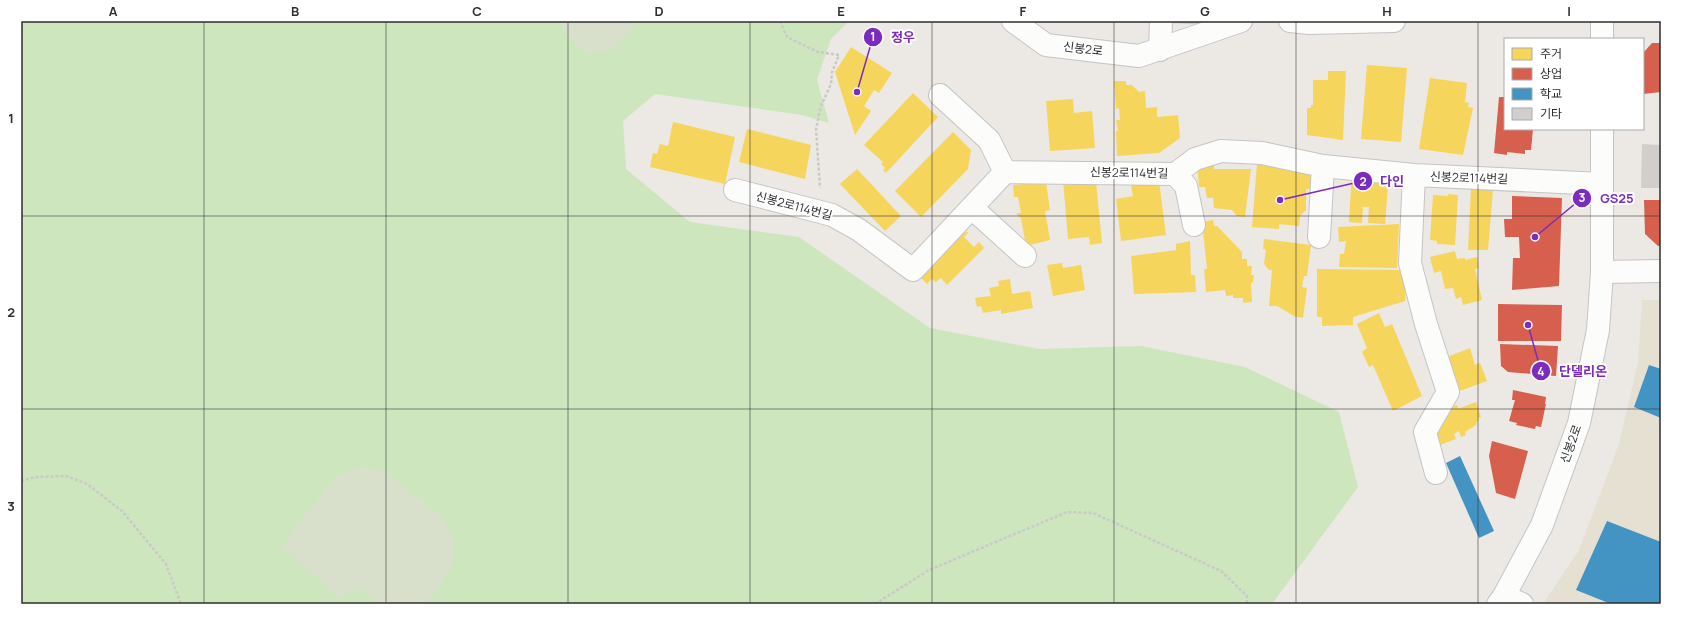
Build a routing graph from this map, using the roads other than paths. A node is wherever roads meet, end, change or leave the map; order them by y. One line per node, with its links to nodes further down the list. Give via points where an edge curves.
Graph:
1 (1013, 21): 8 (street, 신봉2로, via 1046,45 1139,56)
2 (1161, 21): 8 (street)
3 (1241, 21): 8 (street, 신봉2로)
4 (1290, 21): 5 (street)
5 (1394, 21)
6 (1602, 21): 7 (street)
7 (1602, 38)
8 (1160, 50)
9 (940, 95): 12 (street, via 989,140)
10 (1602, 130): 15 (street, 신봉2로)
11 (1323, 166): 13 (street, 신봉2로114번길, via 1262,153 1221,151 1195,159); 14 (street, 신봉2로114번길); 19 (street)
12 (1005, 172): 13 (street, 신봉2로114번길); 17 (street, 신봉2로114번길)
13 (1175, 174): 18 (street, via 1186,186)
14 (1414, 175): 15 (street, 신봉2로114번길); 23 (street, via 1410,263 1448,392 1425,432)
15 (1602, 184): 22 (street, 신봉2로)
16 (735, 190): 17 (street, 신봉2로114번길, via 832,215 859,230 913,270)
17 (972, 208): 20 (street)
18 (1194, 224)
19 (1319, 237)
20 (1025, 256)
21 (1661, 271): 22 (street)
22 (1602, 272): 24 (street, 신봉2로, via 1598,330 1579,423 1542,525)
23 (1436, 473)
24 (1508, 601)

